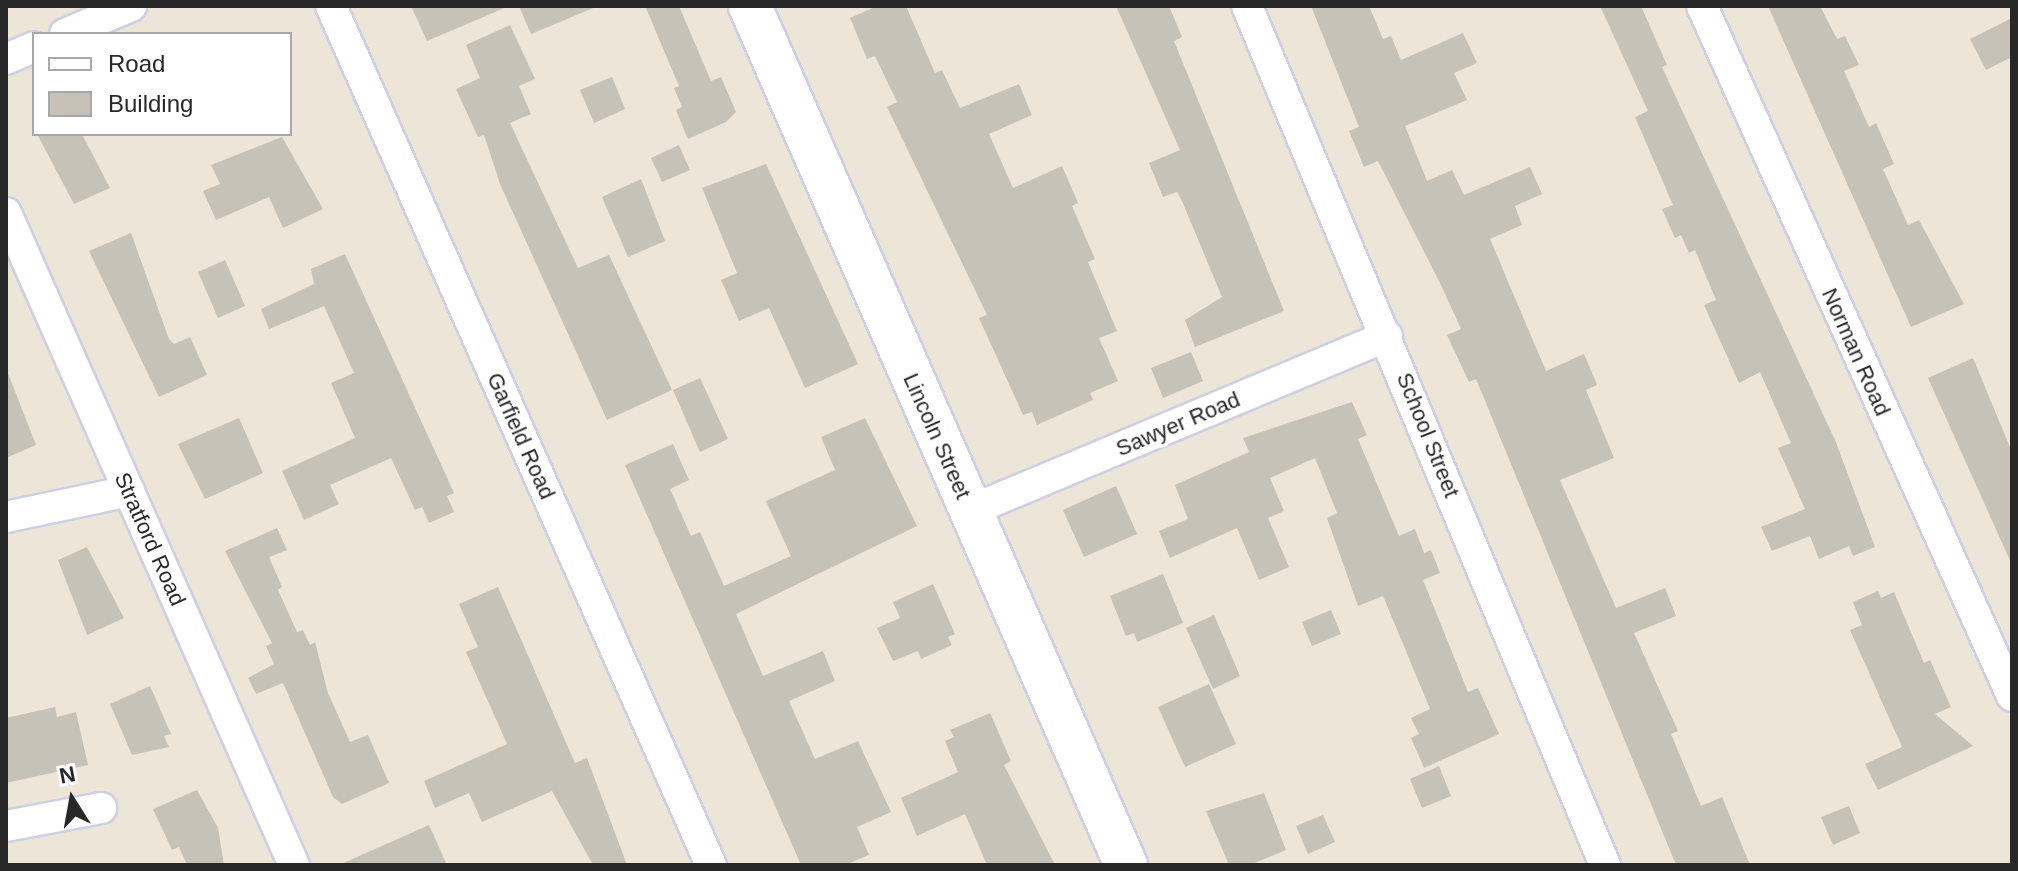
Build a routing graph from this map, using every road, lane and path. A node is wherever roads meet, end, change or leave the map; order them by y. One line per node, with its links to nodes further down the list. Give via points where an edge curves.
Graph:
1 (131, 6): 6 (street)
2 (331, 6): 18 (street, Garfield Road)
3 (750, 6): 12 (street, Lincoln Street)
4 (1247, 6): 10 (street, School Street)
5 (1702, 6): 14 (street, Norman Road)
6 (70, 32)
7 (32, 48): 8 (street)
8 (6, 59)
9 (6, 213): 11 (street, Stratford Road)
10 (1387, 336): 12 (street, Sawyer Road); 20 (street, School Street)
11 (129, 491): 13 (street); 17 (street, Stratford Road)
12 (969, 511): 19 (street, Lincoln Street)
13 (6, 517)
14 (2012, 696)
15 (101, 808): 16 (street)
16 (6, 826)
17 (294, 865)
18 (711, 865)
19 (1126, 865)
20 (1605, 865)

